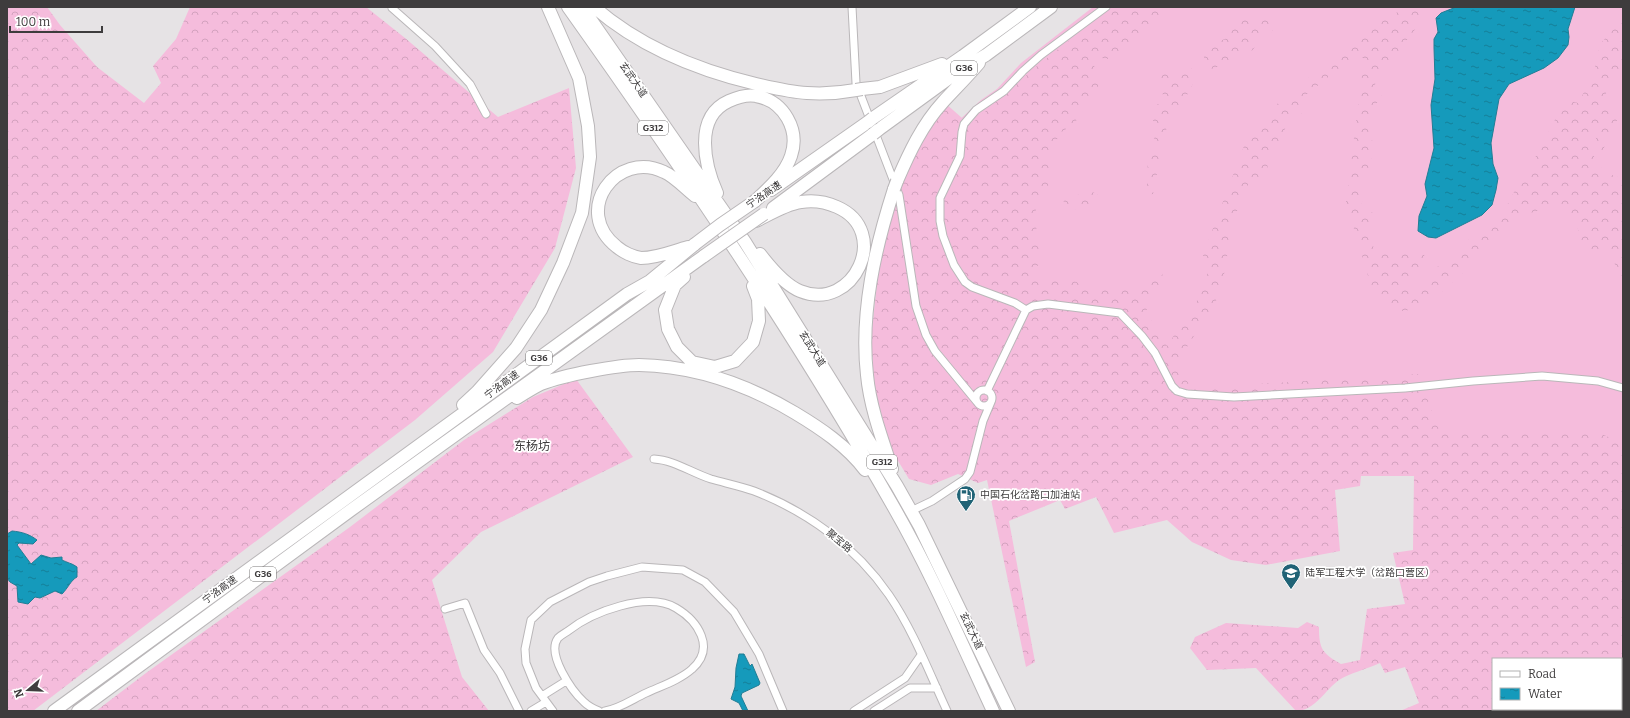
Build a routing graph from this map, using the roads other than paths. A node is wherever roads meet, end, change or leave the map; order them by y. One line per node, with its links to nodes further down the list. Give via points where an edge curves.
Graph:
1 (393, 7): 12 (street, via 470,84)
2 (548, 7): 29 (highway, via 579,78 588,126 590,157 582,213 563,263 540,310 516,348 477,392)
3 (568, 7): 14 (highway, 玄武大道 / G312)
4 (582, 7): 16 (highway, 玄武大道 / G312)
5 (594, 7): 11 (highway, via 611,22 645,44 692,65 734,79 807,93 837,93 880,87)
6 (852, 7): 22 (street, via 856,83 899,195 916,306 934,350)
7 (1030, 7): 11 (highway, 宁洛高速 / G36)
8 (1051, 7): 10 (highway, 宁洛高速 / G36)
9 (1106, 7): 20 (street, via 1041,55 1004,91 976,110 964,124 960,156 940,198 943,236 954,265 965,282)
10 (986, 55): 15 (highway, 宁洛高速 / G36, via 959,71); 30 (highway, via 942,102 910,150 895,185 874,261 867,309 867,376)
11 (963, 56): 13 (highway, 宁洛高速 / G36)
12 (486, 114)
13 (755, 201): 16 (highway, via 783,170 791,157 794,141 790,121 776,104 755,96 738,97 718,108 705,134 708,166); 17 (highway, 宁洛高速 / G36, bridge)
14 (705, 205): 17 (highway, via 665,172 649,167 634,168 618,175 600,196 597,209 600,225 609,241 623,252 640,258 658,256); 18 (highway, 玄武大道 / G312)
15 (764, 215): 16 (highway, via 800,202 819,201 844,210 860,228 864,242 861,266 853,278 840,288 817,295 800,291 786,282 767,263); 19 (highway, 宁洛高速 / G36, bridge)
16 (731, 221): 30 (highway, 玄武大道 / G312)
17 (695, 244): 29 (highway, 宁洛高速 / G36, via 650,281 621,299)
18 (736, 251): 19 (highway, via 758,299 759,322 753,342 735,361 715,367 692,362 677,347 668,329 665,310 675,285); 31 (highway, 玄武大道 / G312)
19 (704, 256): 27 (highway, 宁洛高速 / G36)
20 (1026, 310): 21 (street, via 1033,306 1048,304 1120,313 1142,336 1172,386 1177,391 1187,394 1234,397 1405,388 1542,376 1598,381); 23 (street)
21 (1623, 388)
22 (967, 390): 23 (street); 25 (street)
23 (984, 391): 24 (street, via 992,395); 25 (street, via 977,395)
24 (991, 402): 25 (street, via 985,406); 26 (street)
25 (978, 403): 26 (street)
26 (983, 421): 32 (street, via 970,472 965,479 932,501)
27 (449, 438): 31 (highway, via 547,382 616,366 674,368 716,377 754,391 816,426 862,466); 39 (highway, 宁洛高速 / G36)
28 (654, 459): 34 (street, 聚宝路, via 663,460 698,475 753,490 785,504 816,522 851,550 871,571 897,608)
29 (382, 472): 38 (highway, 宁洛高速 / G36)
30 (897, 486): 32 (highway, 玄武大道 / G312)
31 (894, 507): 49 (highway, 玄武大道 / G312)
32 (911, 511): 50 (highway, 玄武大道 / G312)
33 (445, 609): 40 (street, via 465,603 484,650 500,673)
34 (921, 655): 36 (street, 聚宝路); 46 (street, via 905,678)
35 (566, 681): 37 (street); 43 (street, via 584,703); 44 (street, via 555,647 558,638 600,612 630,604 653,602 671,604 686,614 698,626 702,636 699,661 683,676)
36 (936, 688): 47 (street, via 910,688); 48 (street, 聚宝路)
37 (544, 699): 41 (street); 42 (street); 45 (street, via 536,688 526,663 525,649 531,620 550,602 589,582 642,567 683,570 705,582 734,612 759,654)
38 (54, 711)
39 (78, 711)
40 (519, 711)
41 (531, 711)
42 (553, 711)
43 (599, 711)
44 (605, 711)
45 (783, 711)
46 (854, 711)
47 (874, 711)
48 (947, 711)
49 (993, 711)
50 (1009, 711)

